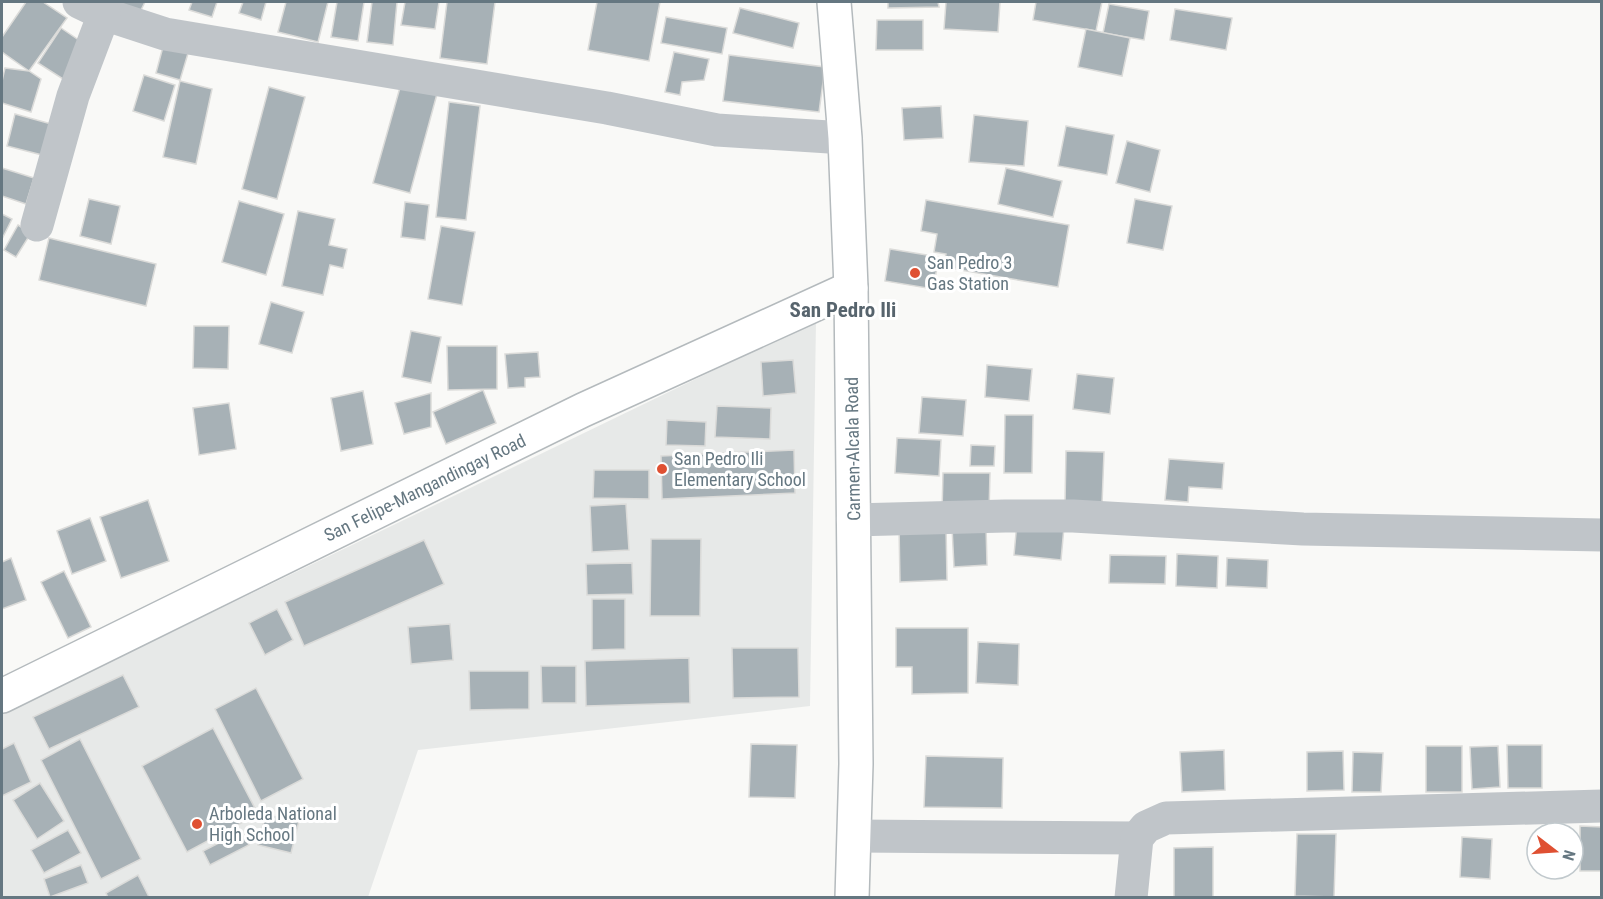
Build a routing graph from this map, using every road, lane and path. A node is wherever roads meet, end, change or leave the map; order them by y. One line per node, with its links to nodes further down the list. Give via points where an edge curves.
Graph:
1 (834, 2): 3 (main road, Carmen-Alcala Road)
2 (92, 8): 3 (street, via 165,34 717,130); 4 (street, via 73,96)
3 (845, 138): 5 (main road, Carmen-Alcala Road)
4 (37, 225)
5 (851, 288): 6 (main road, Carmen-Alcala Road); 8 (main road, San Felipe-Mangandingay Road, via 583,411)
6 (854, 520): 7 (street, via 1073,516 1303,529); 10 (main road, Carmen-Alcala Road)
7 (1602, 535)
8 (2, 696)
9 (1602, 806): 11 (street, via 1166,818 1146,827)
10 (855, 836): 11 (street); 12 (main road, Carmen-Alcala Road)
11 (1137, 838): 13 (street)
12 (852, 897)
13 (1131, 897)

